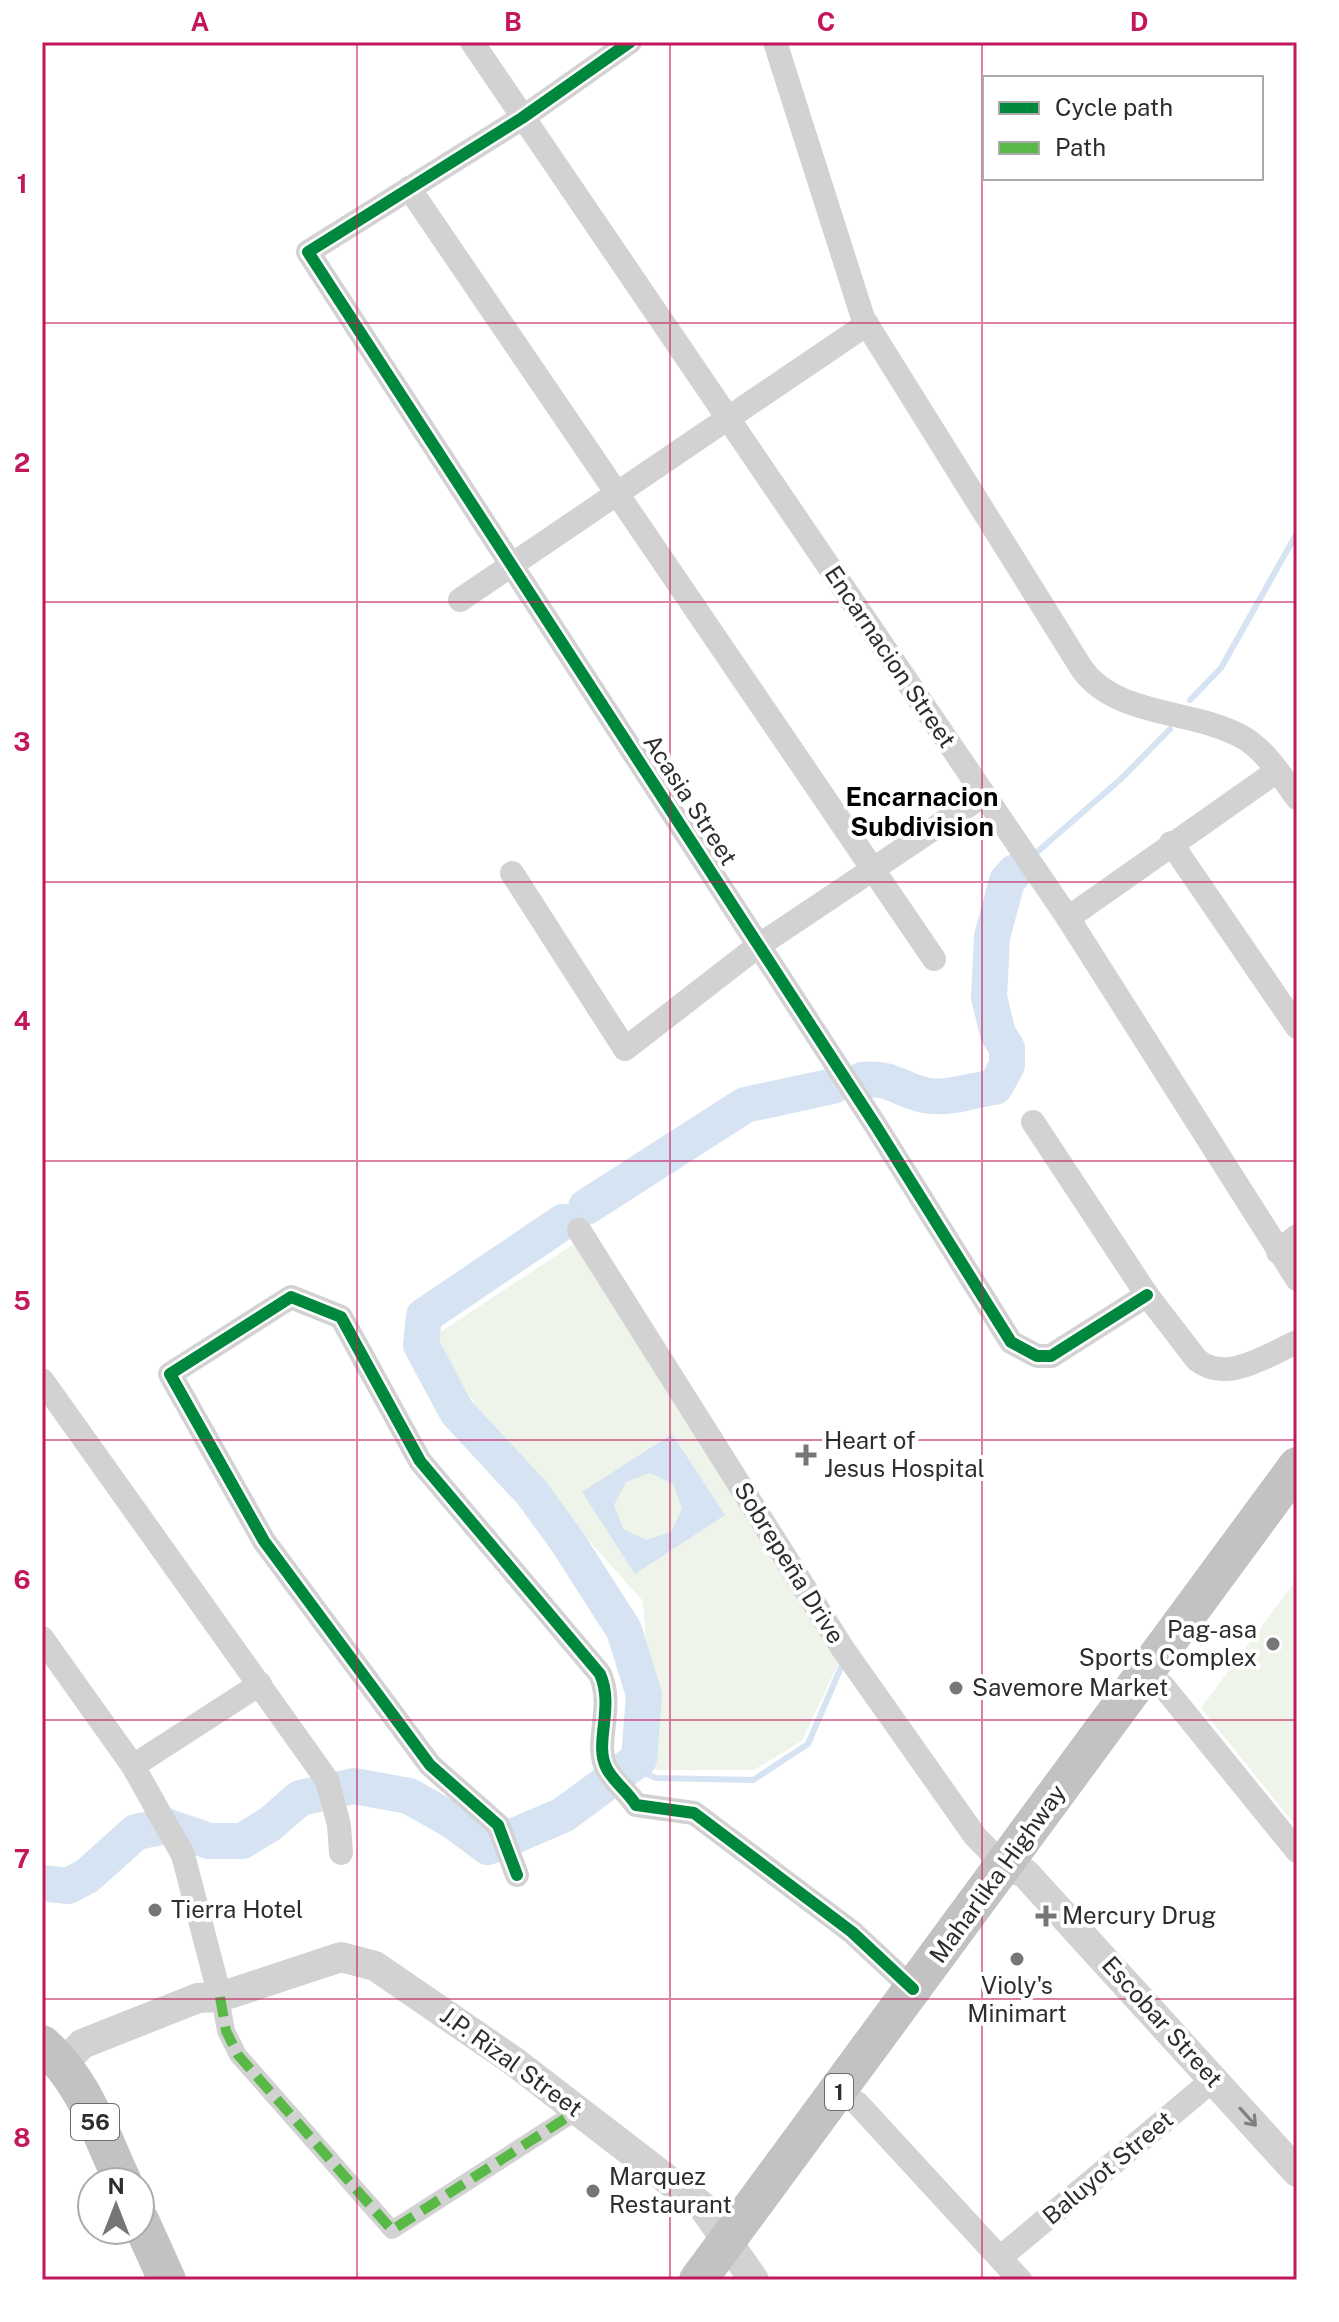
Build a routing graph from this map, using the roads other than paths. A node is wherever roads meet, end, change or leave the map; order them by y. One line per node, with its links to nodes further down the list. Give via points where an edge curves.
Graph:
1 (472, 42): 4 (street, Encarnacion Street)
2 (630, 42): 4 (street)
3 (775, 42): 6 (street)
4 (522, 118): 5 (street); 7 (street, Encarnacion Street)
5 (409, 188): 8 (street); 9 (street, Acasia Street, via 308,252)
6 (867, 324): 7 (street); 11 (street, via 1092,683 1111,694 1227,729 1248,740)
7 (727, 418): 8 (street); 12 (street, Encarnacion Street)
8 (617, 493): 9 (street); 15 (street)
9 (512, 566): 10 (street); 18 (street, Acasia Street)
10 (460, 600)
11 (1277, 771): 13 (street); 14 (street)
12 (984, 795): 15 (street); 17 (street, Encarnacion Street)
13 (1297, 798)
14 (1171, 843): 17 (street); 20 (street)
15 (875, 871): 18 (street); 19 (street)
16 (512, 873): 18 (street, via 625,1049)
17 (1068, 918): 24 (street, Encarnacion Street)
18 (758, 946): 26 (street, Acasia Street, via 1011,1342 1037,1356 1051,1356)
19 (934, 959)
20 (1297, 1027)
21 (1033, 1122): 26 (street)
22 (579, 1230): 38 (street, Sobrepeña Drive, via 843,1649 975,1836)
23 (1297, 1236): 24 (street)
24 (1278, 1252): 25 (street, Encarnacion Street)
25 (1297, 1279)
26 (1147, 1295): 27 (street, via 1207,1368 1237,1368)
27 (1297, 1342)
28 (42, 1380): 32 (street)
29 (1297, 1466): 38 (highway, Maharlika Highway / 1)
30 (1297, 1501): 33 (highway, Maharlika Highway / 1)
31 (42, 1638): 34 (street)
32 (260, 1684): 34 (street); 36 (street, via 327,1780)
33 (1163, 1686): 35 (street); 38 (highway, Maharlika Highway / 1)
34 (133, 1766): 40 (street, via 183,1855)
35 (1297, 1851)
36 (341, 1853)
37 (514, 1866): 39 (street, via 498,1825 430,1765 264,1541 170,1374 291,1297 341,1317 420,1461 600,1674 607,1696 601,1742 615,1777 636,1805 694,1813 852,1932)
38 (1015, 1869): 39 (highway, Maharlika Highway / 1); 42 (street, Escobar Street); 43 (highway, Maharlika Highway / 1)
39 (913, 1989): 49 (highway, Maharlika Highway / 1)
40 (220, 1997): 41 (street, J.P. Rizal Street, via 198,1998); 44 (street, J.P. Rizal Street, via 322,1960 357,1959 403,1985); 44 (street, via 226,2031 238,2055 392,2230)
41 (49, 2059): 45 (highway, 56, via 77,2081)
42 (1214, 2079): 46 (street, Escobar Street, one-way to 46); 48 (street, Baluyot Street)
43 (857, 2103): 48 (street); 49 (highway, Maharlika Highway / 1)
44 (577, 2111): 49 (street, J.P. Rizal Street, via 703,2207)
45 (116, 2166)
46 (1297, 2172)
47 (152, 2246): 50 (highway)
48 (1001, 2257): 52 (street)
49 (738, 2266): 51 (highway, Maharlika Highway / 1)
50 (167, 2280)
51 (698, 2280)
52 (1020, 2280)

